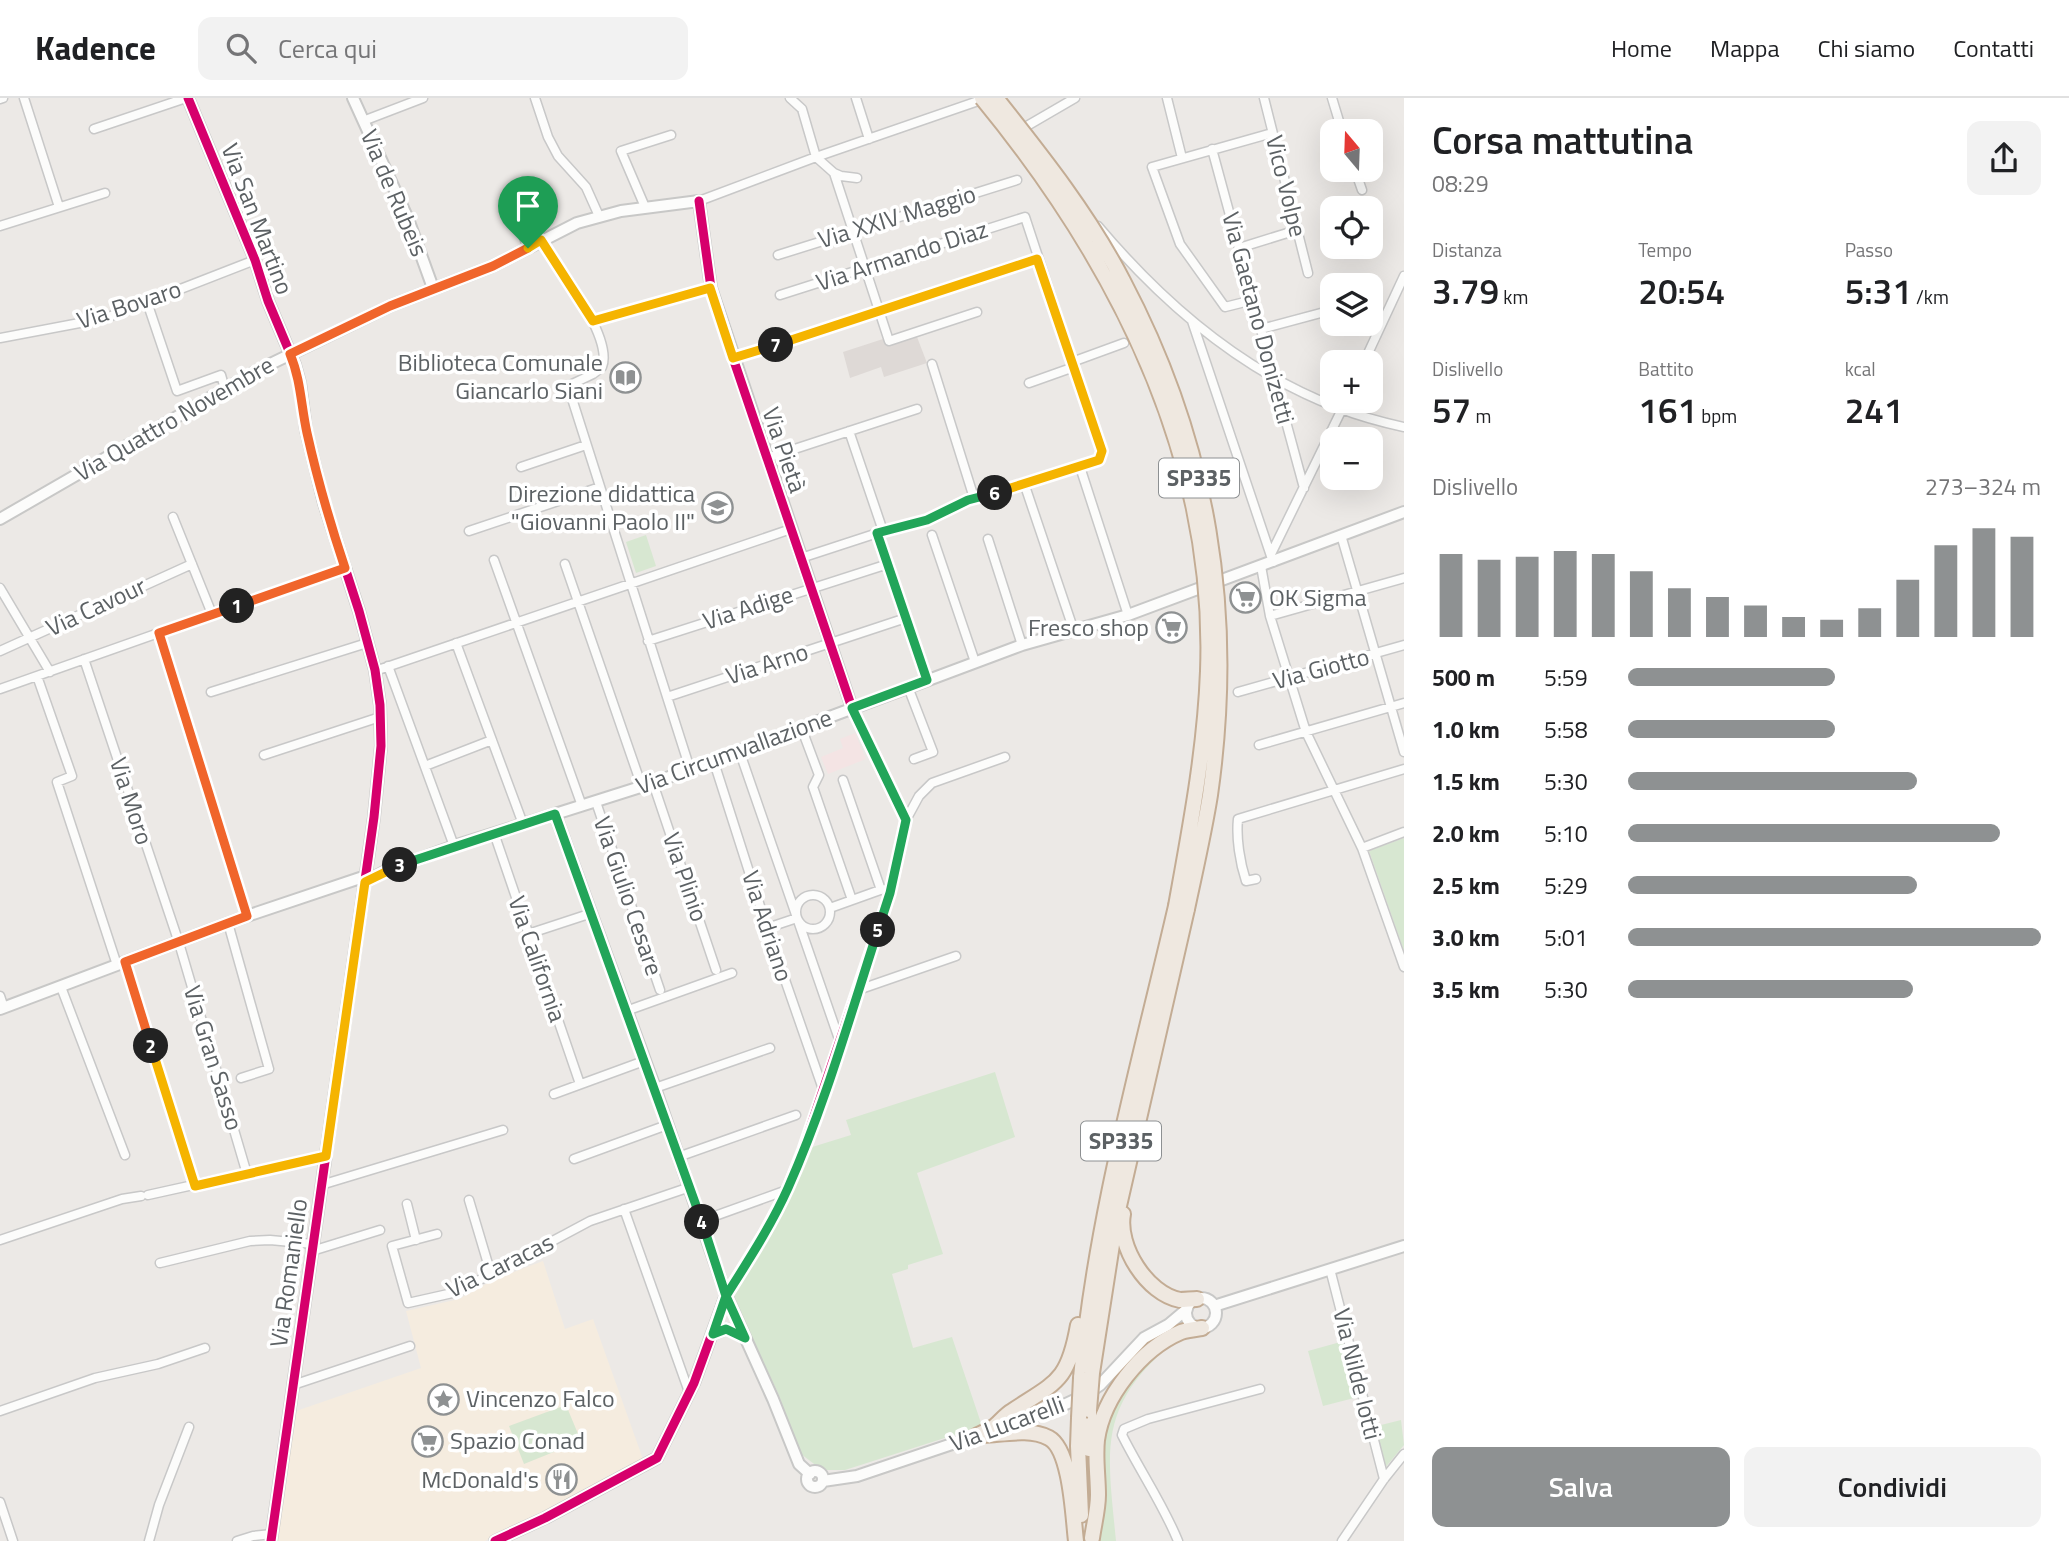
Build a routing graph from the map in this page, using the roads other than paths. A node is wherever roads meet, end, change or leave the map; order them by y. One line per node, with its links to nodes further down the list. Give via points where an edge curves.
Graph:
1 (24, 98): 32 (street)
2 (187, 98): 16 (street); 43 (street, Via San Martino)
3 (353, 98): 15 (street, Via de Rubeis)
4 (423, 98): 15 (street)
5 (535, 98): 34 (street, via 558,156 586,187)
6 (790, 98): 22 (street, via 802,109)
7 (856, 98): 20 (street)
8 (996, 98): 171 (highway, SP335, bridge, via 1065,188 1123,280 1193,450 1217,588 1219,638 1216,741 1209,796)
9 (1075, 98): 17 (street)
10 (1167, 98): 23 (street)
11 (1264, 98): 18 (street, Vico Volpe)
12 (1332, 98): 14 (street)
13 (983, 99): 17 (street); 20 (street); 171 (highway, SP335, bridge, via 1064,207 1119,300 1170,420 1189,488 1205,594 1208,668)
14 (1338, 119)
15 (363, 121): 47 (street, Via de Rubeis, via 408,219)
16 (94, 129)
17 (1018, 131): 57 (street, via 1103,233)
18 (1272, 133): 21 (street); 36 (street, Vico Volpe)
19 (671, 135): 33 (street, via 621,151)
20 (869, 139): 22 (street)
21 (1212, 149): 23 (street); 40 (street, Via Gaetano Donizetti)
22 (816, 157): 24 (street); 30 (street)
23 (1182, 158): 50 (street, via 1152,167 1180,244 1225,307)
24 (834, 173): 25 (street); 37 (street)
25 (857, 178)
26 (1017, 180): 37 (street, Via XXIV Maggio)
27 (1359, 182): 28 (street)
28 (1362, 190)
29 (105, 193): 32 (street)
30 (699, 201): 33 (street, Via Quattro Novembre); 48 (street, Via Pietà)
31 (510, 202): 39 (street)
32 (59, 207): 35 (street)
33 (645, 207): 34 (street, Via Quattro Novembre)
34 (599, 216): 38 (street, Via Quattro Novembre)
35 (0, 226)
36 (1297, 230): 40 (street); 45 (street, Vico Volpe)
37 (854, 231): 41 (street, Via XXIV Maggio); 44 (street)
38 (541, 240): 39 (street, Via Quattro Novembre); 56 (street)
39 (528, 248): 47 (street, Via Quattro Novembre)
40 (1239, 248): 50 (street, Via Gaetano Donizetti)
41 (778, 255)
42 (1037, 259): 44 (street, Via Armando Diaz, via 1025,216); 52 (street); 65 (street)
43 (255, 260): 51 (street, Via Bovaro); 62 (street, Via San Martino)
44 (866, 268): 49 (street, Via Armando Diaz); 52 (street)
45 (1308, 273)
46 (1404, 276): 55 (street)
47 (433, 288): 62 (street, Via Quattro Novembre)
48 (710, 288): 56 (street); 63 (street, Via Pietà)
49 (780, 295)
50 (1253, 300): 58 (street, Via Gaetano Donizetti)
51 (146, 302): 59 (street, Via Bovaro, via 106,317); 68 (street, via 177,391 220,375)
52 (879, 312): 53 (street, via 889,341); 63 (street)
53 (977, 312)
54 (1320, 313): 58 (street)
55 (1385, 317): 61 (street)
56 (593, 321): 75 (street, via 605,351 603,366 568,386)
57 (1192, 321): 66 (street); 93 (street)
58 (1261, 329): 66 (street, Via Gaetano Donizetti)
59 (0, 338)
60 (1124, 343): 65 (street)
61 (1370, 350)
62 (290, 354): 68 (street, Via Quattro Novembre); 99 (street, Via Romaniello, via 324,503)
63 (733, 358): 76 (street, Via Pietà)
64 (932, 364): 82 (street)
65 (1073, 364): 67 (street); 79 (street, via 1102,451 1099,460)
66 (1274, 379): 69 (street); 81 (street, Via Gaetano Donizetti)
67 (1029, 383)
68 (225, 389): 85 (street, Via Quattro Novembre)
69 (1320, 400)
70 (917, 409): 74 (street)
71 (1341, 413): 81 (street)
72 (1350, 413): 73 (street)
73 (1404, 427)
74 (849, 431): 76 (street); 88 (street)
75 (586, 446): 77 (street); 80 (street)
76 (767, 458): 86 (street, Via Pietà)
77 (521, 467)
78 (1081, 470): 107 (street)
79 (1024, 483): 82 (street); 111 (street)
80 (600, 487): 87 (street); 101 (street)
81 (1304, 488): 93 (street)
82 (974, 498): 88 (street, via 927,520)
83 (1404, 512): 90 (street, Via Circumvallazione)
84 (173, 517): 95 (street)
85 (0, 519)
86 (791, 529): 92 (street, Via Pietà); 101 (street)
87 (469, 531)
88 (880, 532): 92 (street); 97 (street)
89 (932, 535): 123 (street)
90 (1341, 535): 93 (street, Via Circumvallazione); 104 (street)
91 (988, 539): 118 (street)
92 (801, 558): 102 (street, Via Pietà)
93 (1272, 558): 98 (street, Via Circumvallazione)
94 (494, 560): 110 (street)
95 (192, 564): 106 (street); 113 (street, Via Cavour)
96 (565, 564): 105 (street, Via Plinio)
97 (888, 564): 102 (street, Via Adige); 109 (street)
98 (1261, 566): 107 (street, Via Circumvallazione); 108 (street)
99 (345, 568): 106 (street); 115 (street, Via Romaniello)
100 (1404, 578): 104 (street)
101 (631, 584): 105 (street); 114 (street)
102 (811, 587): 114 (street, Via Adige); 117 (street, Via Pietà)
103 (0, 589): 113 (street)
104 (1357, 591): 108 (street); 121 (street)
105 (578, 602): 110 (street); 153 (street, Via Plinio)
106 (212, 614): 112 (street)
107 (1128, 615): 111 (street, Via Circumvallazione)
108 (1270, 616): 128 (street)
109 (906, 618): 117 (street, Via Arno); 129 (street)
110 (517, 622): 116 (street); 156 (street)
111 (1077, 630): 118 (street, Via Circumvallazione)
112 (159, 633): 122 (street); 173 (street)
113 (30, 638): 120 (street, Via Cavour); 126 (street)
114 (648, 641): 134 (street)
115 (368, 643): 125 (street, Via Romaniello); 132 (street)
116 (456, 643): 124 (street); 141 (street)
117 (830, 644): 134 (street, Via Arno); 137 (street, Via Pietà)
118 (1022, 645): 123 (street, Via Circumvallazione)
119 (1404, 645): 121 (street, Via Giotto)
120 (0, 651)
121 (1375, 654): 128 (street, Via Giotto); 136 (street)
122 (85, 659): 126 (street); 178 (street, Via Moro)
123 (975, 662): 129 (street, Via Circumvallazione)
124 (388, 666): 125 (street); 149 (street)
125 (375, 671): 138 (street, Via Romaniello)
126 (50, 672): 127 (street)
127 (37, 676): 131 (street); 180 (street, via 72,776 57,782)
128 (1287, 677): 133 (street, Via Giotto); 140 (street)
129 (927, 680): 130 (street, Via Circumvallazione)
130 (908, 687): 137 (street, Via Circumvallazione); 148 (street, via 933,752)
131 (0, 689)
132 (211, 692)
133 (1238, 692)
134 (667, 697): 150 (street)
135 (1404, 704): 136 (street)
136 (1391, 707): 140 (street); 144 (street)
137 (852, 708): 139 (street, Via Circumvallazione); 158 (street)
138 (380, 717): 145 (street); 165 (street, Via Romaniello)
139 (800, 727): 143 (street, Via Circumvallazione); 169 (street, via 819,775 813,787)
140 (1306, 732): 142 (street); 154 (street)
141 (492, 740): 149 (street); 159 (street)
142 (1259, 746)
143 (739, 750): 147 (street, Via Circumvallazione); 174 (street)
144 (1404, 752)
145 (264, 755)
146 (1005, 757): 158 (street, via 932,783)
147 (713, 759): 150 (street, Via Circumvallazione); 176 (street, Via Adriano)
148 (914, 759)
149 (425, 766): 162 (street)
150 (690, 769): 153 (street, Via Circumvallazione)
151 (1404, 769): 154 (street)
152 (843, 780): 168 (street)
153 (647, 785): 155 (street, Via Circumvallazione); 182 (street, Via Plinio)
154 (1334, 789): 163 (street); 166 (street, via 1238,819 1243,874 1246,881)
155 (596, 802): 156 (street, Via Circumvallazione); 185 (street, Via Giulio Cesare)
156 (582, 806): 157 (street, Via Circumvallazione)
157 (555, 814): 159 (street, Via Circumvallazione); 172 (street, Via Lucarelli)
158 (906, 820): 167 (street)
159 (523, 824): 161 (street, Via Circumvallazione)
160 (1404, 832): 163 (street)
161 (494, 833): 162 (street, Via Circumvallazione); 177 (street, Via California)
162 (454, 846): 164 (street, Via Circumvallazione)
163 (1362, 848): 181 (street)
164 (382, 870): 165 (street); 165 (street, Via Circumvallazione)
165 (366, 874): 173 (street, Via Circumvallazione); 202 (street, Via Romaniello)
166 (1256, 879)
167 (892, 886): 168 (street); 186 (street)
168 (881, 890): 169 (street)
169 (852, 900): 170 (street)
170 (830, 908): 174 (street, via 829,919 821,927 810,929); 174 (street, via 824,899 808,896 797,907)
171 (1181, 908): 198 (highway, SP335); 220 (highway, SP335, via 1119,1147)
172 (592, 913): 177 (street); 188 (street, Via Lucarelli)
173 (247, 916): 175 (street, Via Circumvallazione)
174 (797, 918): 176 (street); 189 (street)
175 (228, 923): 178 (street, Via Circumvallazione); 192 (street, via 269,1069)
176 (767, 928): 195 (street, Via Adriano)
177 (528, 934): 193 (street, Via California)
178 (178, 943): 180 (street, Via Circumvallazione); 205 (street, Via Gran Sasso)
179 (956, 956): 186 (street)
180 (121, 964): 184 (street, Via Circumvallazione); 207 (street)
181 (1404, 967)
182 (716, 970)
183 (732, 973): 188 (street)
184 (61, 987): 187 (street, Via Circumvallazione); 201 (street)
185 (660, 990)
186 (858, 990): 189 (street)
187 (1, 1004)
188 (626, 1011): 191 (street, Via Lucarelli)
189 (841, 1043): 195 (street)
190 (770, 1048): 194 (street)
191 (644, 1061): 193 (street); 194 (street, Via Lucarelli)
192 (241, 1078)
193 (580, 1084): 196 (street)
194 (655, 1088): 199 (street, Via Lucarelli)
195 (824, 1092): 209 (street)
196 (554, 1094)
197 (796, 1115): 203 (street)
198 (1139, 1116): 225 (highway, via 1122,1219 1125,1243 1132,1261 1148,1280 1164,1293); 233 (highway, SP335)
199 (667, 1125): 203 (street, Via Lucarelli); 204 (street)
200 (503, 1130): 206 (street)
201 (125, 1155)
202 (326, 1156): 205 (street); 206 (street, Via Romaniello)
203 (678, 1157): 208 (street, Via Lucarelli)
204 (574, 1159)
205 (247, 1174): 207 (street)
206 (321, 1185): 219 (street, Via Romaniello)
207 (195, 1186): 216 (street, via 122,1199)
208 (690, 1187): 212 (street, Via Caracas); 213 (street, Via Lucarelli)
209 (787, 1190): 213 (street); 224 (street)
210 (469, 1200): 223 (street)
211 (407, 1204): 217 (street)
212 (624, 1209): 223 (street, Via Caracas, via 590,1221); 236 (street)
213 (701, 1221): 224 (street, Via Lucarelli)
214 (380, 1230): 219 (street)
215 (437, 1234): 217 (street, Via Caracas)
216 (0, 1240)
217 (416, 1240): 223 (street, Via Caracas, via 393,1246 408,1303 457,1292)
218 (1404, 1246): 222 (street)
219 (312, 1247): 221 (street, via 250,1241); 234 (street, Via Romaniello)
220 (1097, 1259): 233 (highway, SP335, via 1086,1328); 239 (highway, via 1086,1275 1065,1370 1049,1389)
221 (160, 1263)
222 (1330, 1269): 226 (street); 241 (street, Via Nilde Iotti)
223 (491, 1274)
224 (726, 1296): 229 (street); 230 (street, Via Lucarelli)
225 (1192, 1304): 226 (street, via 1206,1299); 227 (street, Via Lucarelli); 228 (street)
226 (1214, 1306): 228 (street, via 1214,1320)
227 (1168, 1325): 228 (street, Via Lucarelli); 239 (street, Via Lucarelli, via 1144,1338 1085,1395)
228 (1196, 1325): 244 (highway, via 1163,1342 1142,1360 1103,1415 1097,1442 1098,1498)
229 (713, 1334): 230 (street, via 726,1329); 236 (street)
230 (745, 1338): 239 (street, Via Lucarelli, via 799,1464 810,1474 819,1472 823,1481 857,1476)
231 (410, 1346): 234 (street)
232 (205, 1348): 237 (street, via 95,1378)
233 (1086, 1375): 244 (highway, SP335, bridge, via 1078,1446)
234 (293, 1385): 243 (street, Via Romaniello)
235 (1260, 1389): 250 (street, via 1124,1429 1122,1435)
236 (689, 1392): 248 (street, via 652,1462)
237 (0, 1411)
238 (189, 1427): 246 (street)
239 (976, 1436): 249 (highway, via 1035,1433 1058,1446)
240 (1404, 1454): 241 (street)
241 (1384, 1479): 251 (street)
242 (0, 1502): 245 (street)
243 (271, 1538): 247 (street, via 253,1536)
244 (1089, 1540)
245 (13, 1541)
246 (149, 1541)
247 (237, 1541)
248 (495, 1541)
249 (1076, 1541)
250 (1178, 1541)
251 (1342, 1541)

